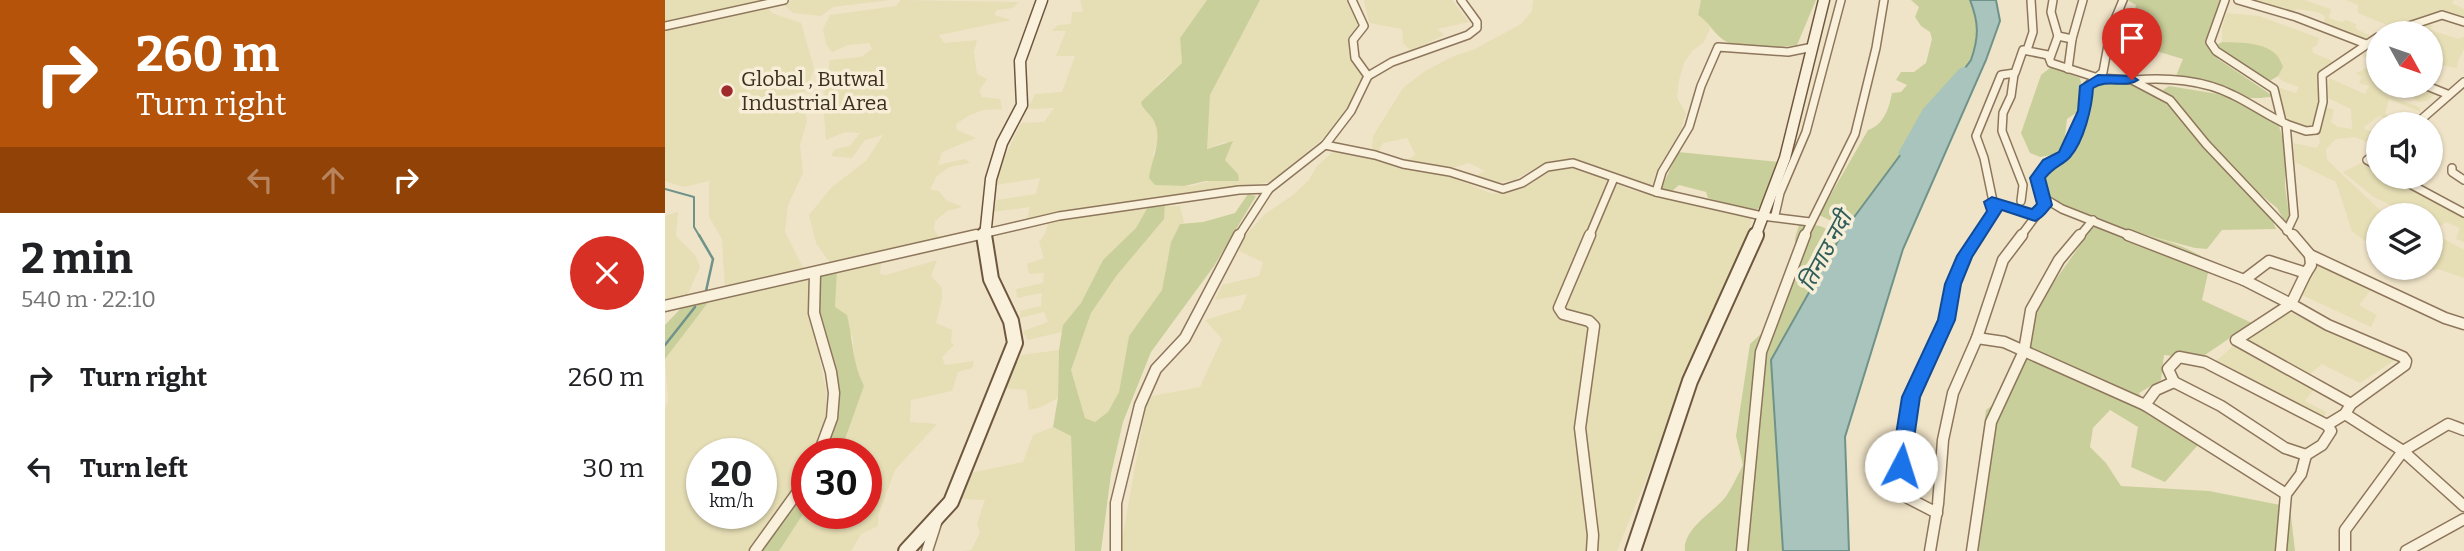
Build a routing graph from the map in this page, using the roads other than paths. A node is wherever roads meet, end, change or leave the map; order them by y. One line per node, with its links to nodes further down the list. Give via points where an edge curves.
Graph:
1 (784, 0): 16 (street)
2 (1042, 0): 49 (street, via 1020,61 1022,104 1002,143 991,179)
3 (1352, 0): 25 (street, via 1364,26 1353,40 1355,58)
4 (1461, 0): 25 (street, via 1477,28)
5 (1824, 0): 20 (street)
6 (1841, 0): 44 (street, via 1806,132)
7 (1884, 0): 47 (street, via 1854,134)
8 (2031, 0): 21 (street, via 2033,32)
9 (2053, 0): 17 (street)
10 (2083, 0): 18 (street)
11 (2123, 0): 26 (street)
12 (2225, 0): 32 (street, via 2210,42 2216,51 2274,89)
13 (2238, 0): 19 (street)
14 (2424, 21): 15 (street, via 2442,15)
15 (2464, 22)
16 (665, 26)
17 (2058, 36): 18 (street); 22 (street)
18 (2072, 39): 23 (street)
19 (2365, 44): 32 (street, via 2322,75 2323,102 2316,130)
20 (1813, 47): 39 (street, via 1788,52 1718,47 1689,127 1662,172); 44 (street)
21 (2027, 50): 22 (street); 24 (street, via 2023,50)
22 (2050, 58): 23 (street, via 2051,63)
23 (2068, 69): 26 (street)
24 (2014, 74): 41 (street, via 2002,131 2023,185); 42 (street, via 2001,75 1976,136 1985,158)
25 (1368, 76): 33 (street, via 1351,111)
26 (2098, 78): 27 (street); 40 (street, via 2087,86 2085,111 2065,155 2048,163 2037,178)
27 (2132, 80): 32 (street, via 2154,79 2228,92); 48 (street, via 2170,100)
28 (2464, 82): 30 (street)
29 (2443, 92): 30 (street)
30 (2447, 94): 31 (street)
31 (2428, 112)
32 (2284, 123): 48 (street, via 2294,216)
33 (1325, 145): 35 (street, via 1450,172 1497,189 1513,187 1547,167 1565,163); 37 (street)
34 (2452, 168): 36 (street)
35 (1615, 178): 39 (street); 77 (street, via 1559,308 1563,314 1594,326 1580,428)
36 (2464, 180)
37 (1269, 189): 49 (street, via 1059,216); 76 (street, via 1185,338 1156,369 1140,405 1116,503)
38 (2419, 189): 43 (street)
39 (1657, 191): 44 (street)
40 (2042, 197): 45 (street, via 2044,205); 46 (street)
41 (2021, 201)
42 (1992, 202): 45 (street); 70 (street, via 1995,211 1965,256 1953,284 1946,320 1911,397 1904,430 1903,491)
43 (2464, 213)
44 (1769, 216): 47 (street); 78 (street, via 1690,381)
45 (2035, 216): 57 (street, via 2003,260)
46 (2093, 220): 53 (street); 58 (street, via 2059,260 2040,293 2028,322)
47 (1810, 222): 79 (street, via 1762,352)
48 (2287, 231): 50 (street)
49 (984, 232): 52 (street); 71 (street, via 991,279 1011,321 1015,343 951,502)
50 (2310, 255): 51 (street); 56 (street)
51 (2306, 273): 53 (street, via 2269,261); 54 (street)
52 (815, 274): 55 (street); 64 (street, via 814,313 834,393)
53 (2245, 280): 54 (street)
54 (2291, 304): 61 (street, via 2236,340); 61 (street, via 2406,361)
55 (665, 306)
56 (2464, 324)
57 (1977, 338): 58 (street); 70 (street, via 1953,393 1943,440)
58 (2024, 351): 60 (street); 81 (street, via 1991,422)
59 (2174, 382): 60 (street, via 2156,390); 62 (street, via 2168,369 2179,357 2205,362); 66 (street, via 2221,405 2285,448)
60 (2145, 405): 67 (street)
61 (2348, 409): 62 (street); 65 (street)
62 (2327, 425): 66 (street, via 2331,431 2322,445)
63 (2464, 430): 65 (street, via 2448,424)
64 (825, 438)
65 (2403, 451): 69 (street); 83 (street, via 2345,530)
66 (2306, 455): 67 (street, via 2301,474)
67 (2286, 494): 82 (street)
68 (791, 501): 73 (street)
69 (2464, 506)
70 (1937, 513): 80 (street)
71 (937, 519): 74 (street); 75 (street)
72 (2464, 519): 84 (street)
73 (755, 551)
74 (907, 551)
75 (927, 551)
76 (1116, 551)
77 (1592, 551)
78 (1633, 551)
79 (1742, 551)
80 (1930, 551)
81 (1972, 551)
82 (2281, 551)
83 (2345, 551)
84 (2406, 551)

